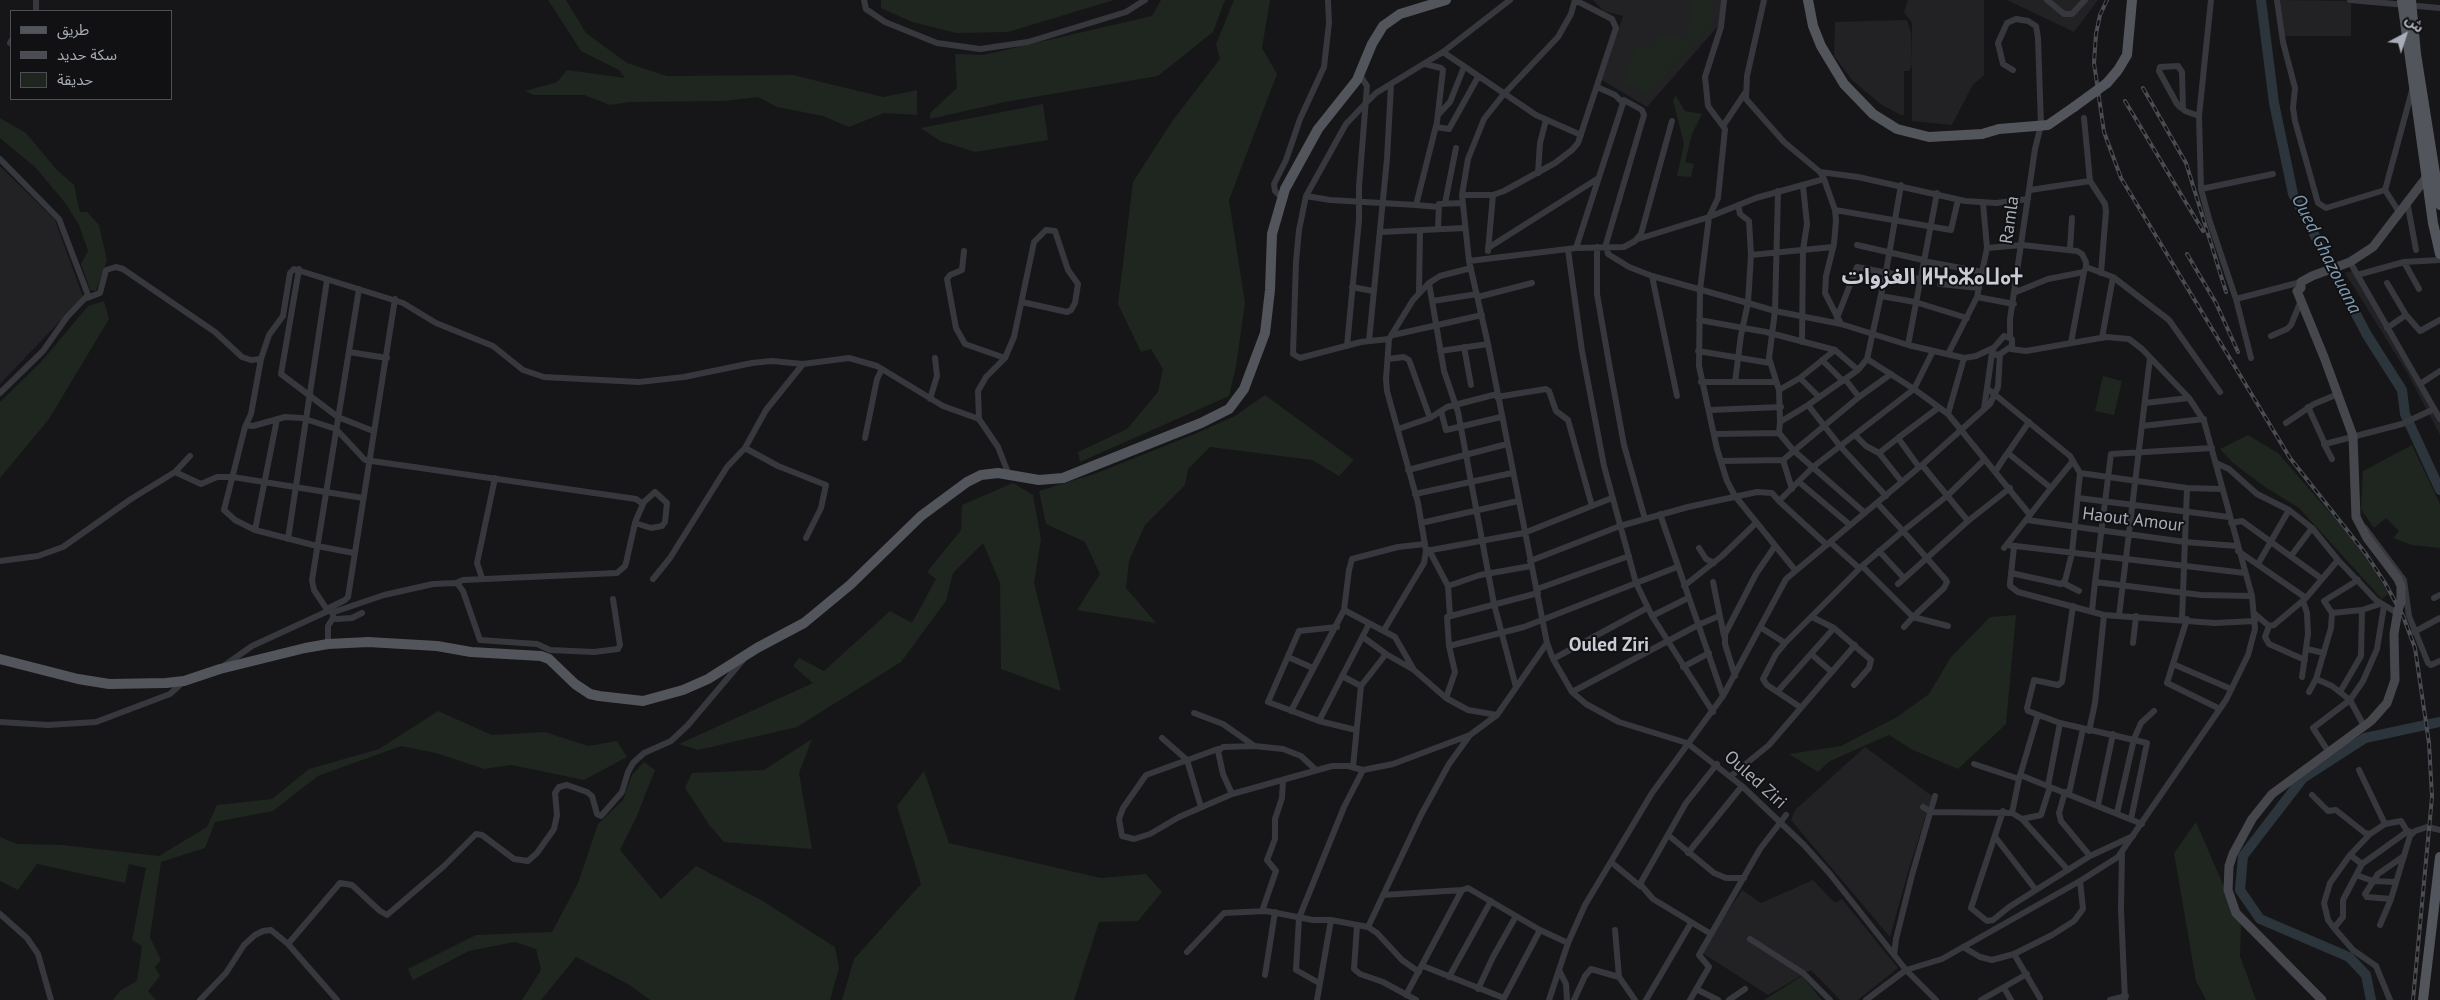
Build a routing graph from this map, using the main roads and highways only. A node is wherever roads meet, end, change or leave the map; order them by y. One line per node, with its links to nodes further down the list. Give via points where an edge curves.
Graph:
1 (1446, 0): 9 (main road, via 1390,20 1376,35 1353,87 1318,129 1281,197 1272,234 1265,333 1249,378 1229,409 1208,421 1063,478 1039,480 998,473 981,475 953,490 921,516 835,599 804,623 708,680 643,701 590,694 542,652 471,652 437,646 368,642 328,644 220,669 184,681 135,684 78,679)
2 (1808, 0): 3 (main road, bridge, via 1813,26 1835,71 1854,97 1882,121 1897,129 1929,137 1974,135 1998,129 2048,125 2107,82 2118,70 2127,55)
3 (2132, 0)
4 (2406, 3): 5 (main road); 5 (main road, via 2414,83)
5 (2431, 174): 6 (main road); 7 (main road); 11 (main road, via 2379,241 2346,264 2312,276 2299,286 2353,436 2355,507 2360,526 2401,586 2390,608 2394,634 2395,680 2392,692 2380,712 2364,726 2281,785 2252,819 2233,854 2227,880 2236,913)
6 (2440, 205)
7 (2436, 214): 8 (main road)
8 (2439, 257)
9 (0, 659)
10 (2440, 857): 12 (main road)
11 (2322, 1000)
12 (2423, 1000)

